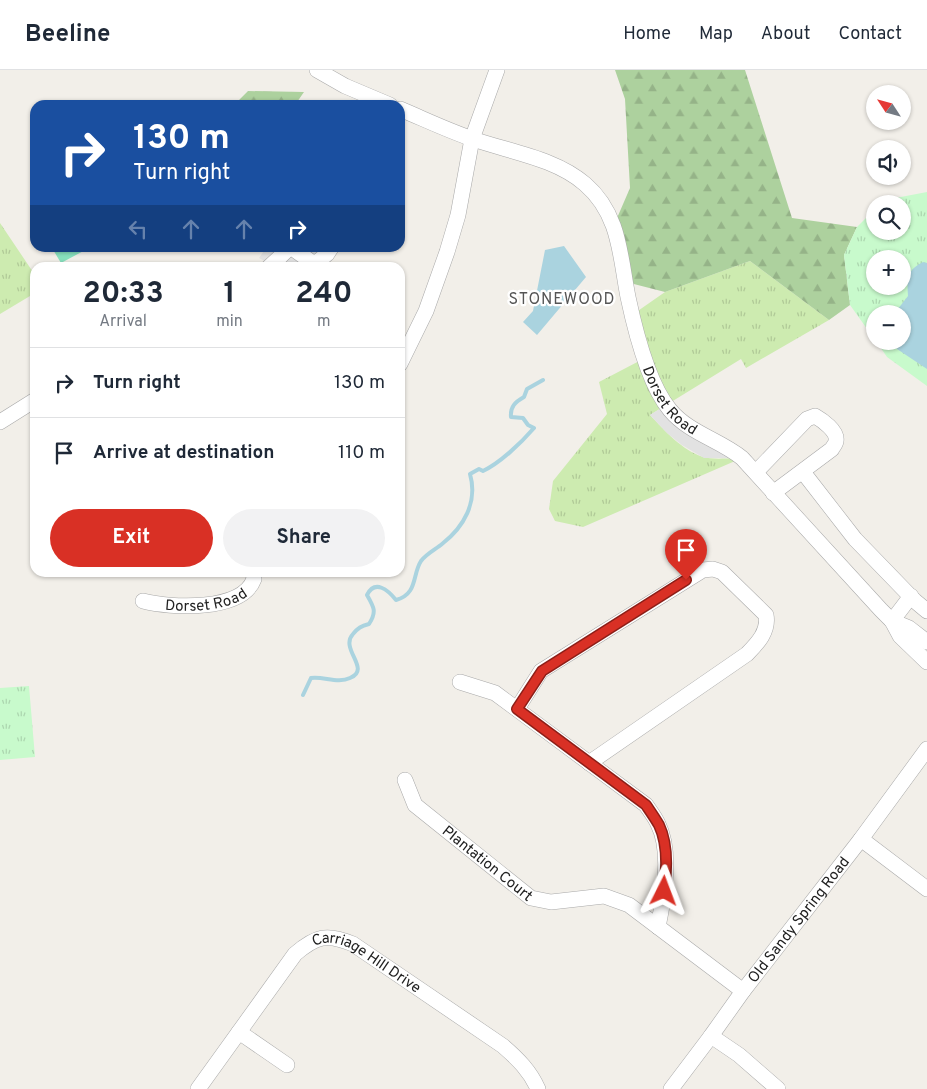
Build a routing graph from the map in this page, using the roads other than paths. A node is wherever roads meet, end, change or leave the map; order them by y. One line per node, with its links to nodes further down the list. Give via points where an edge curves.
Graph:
1 (317, 70): 3 (street)
2 (497, 70): 5 (street)
3 (376, 100)
4 (405, 111): 5 (street, Dorset Road)
5 (472, 139): 12 (street, via 458,215 447,252 426,311); 15 (street, Dorset Road, via 565,170 599,198 614,225 639,338 666,404 683,422 735,452)
6 (286, 252): 9 (street)
7 (296, 252): 10 (street)
8 (328, 252): 11 (street)
9 (275, 262)
10 (313, 262)
11 (317, 262)
12 (405, 354)
13 (30, 403): 14 (street)
14 (0, 422)
15 (756, 472): 16 (street, via 807,419 815,416 835,434 836,441 832,449); 17 (street, Dorset Road)
16 (803, 472): 17 (street); 19 (street, via 855,539)
17 (773, 494): 22 (street, Dorset Road)
18 (254, 577): 20 (street, Dorset Road, via 247,589 213,604 178,607)
19 (911, 596): 21 (street); 22 (street)
20 (143, 601)
21 (927, 610)
22 (892, 621): 23 (street, Dorset Road, via 909,628); 24 (street, via 900,636)
23 (927, 642)
24 (927, 662)
25 (460, 682): 26 (street, via 495,693)
26 (517, 709): 28 (street); 28 (street, via 542,671 702,570 713,568 722,572 766,615 768,624 755,646)
27 (927, 749): 30 (street, Old Sandy Spring Road)
28 (589, 763): 32 (street, via 646,805 659,826 665,850 666,878)
29 (404, 780): 32 (street, Plantation Court, via 415,805 531,898 551,902 604,896 629,905)
30 (861, 839): 31 (street); 33 (street, Old Sandy Spring Road)
31 (927, 889)
32 (658, 927): 33 (street, Plantation Court)
33 (743, 992): 35 (street, Old Sandy Spring Road)
34 (239, 1032): 36 (street); 37 (street, Carriage Hill Drive); 38 (street, Carriage Hill Drive, via 295,954 313,941 334,937 354,944 504,1046 528,1071)
35 (711, 1036): 39 (street, Old Sandy Spring Road); 40 (street)
36 (287, 1066)
37 (198, 1089)
38 (538, 1089)
39 (670, 1089)
40 (778, 1089)

